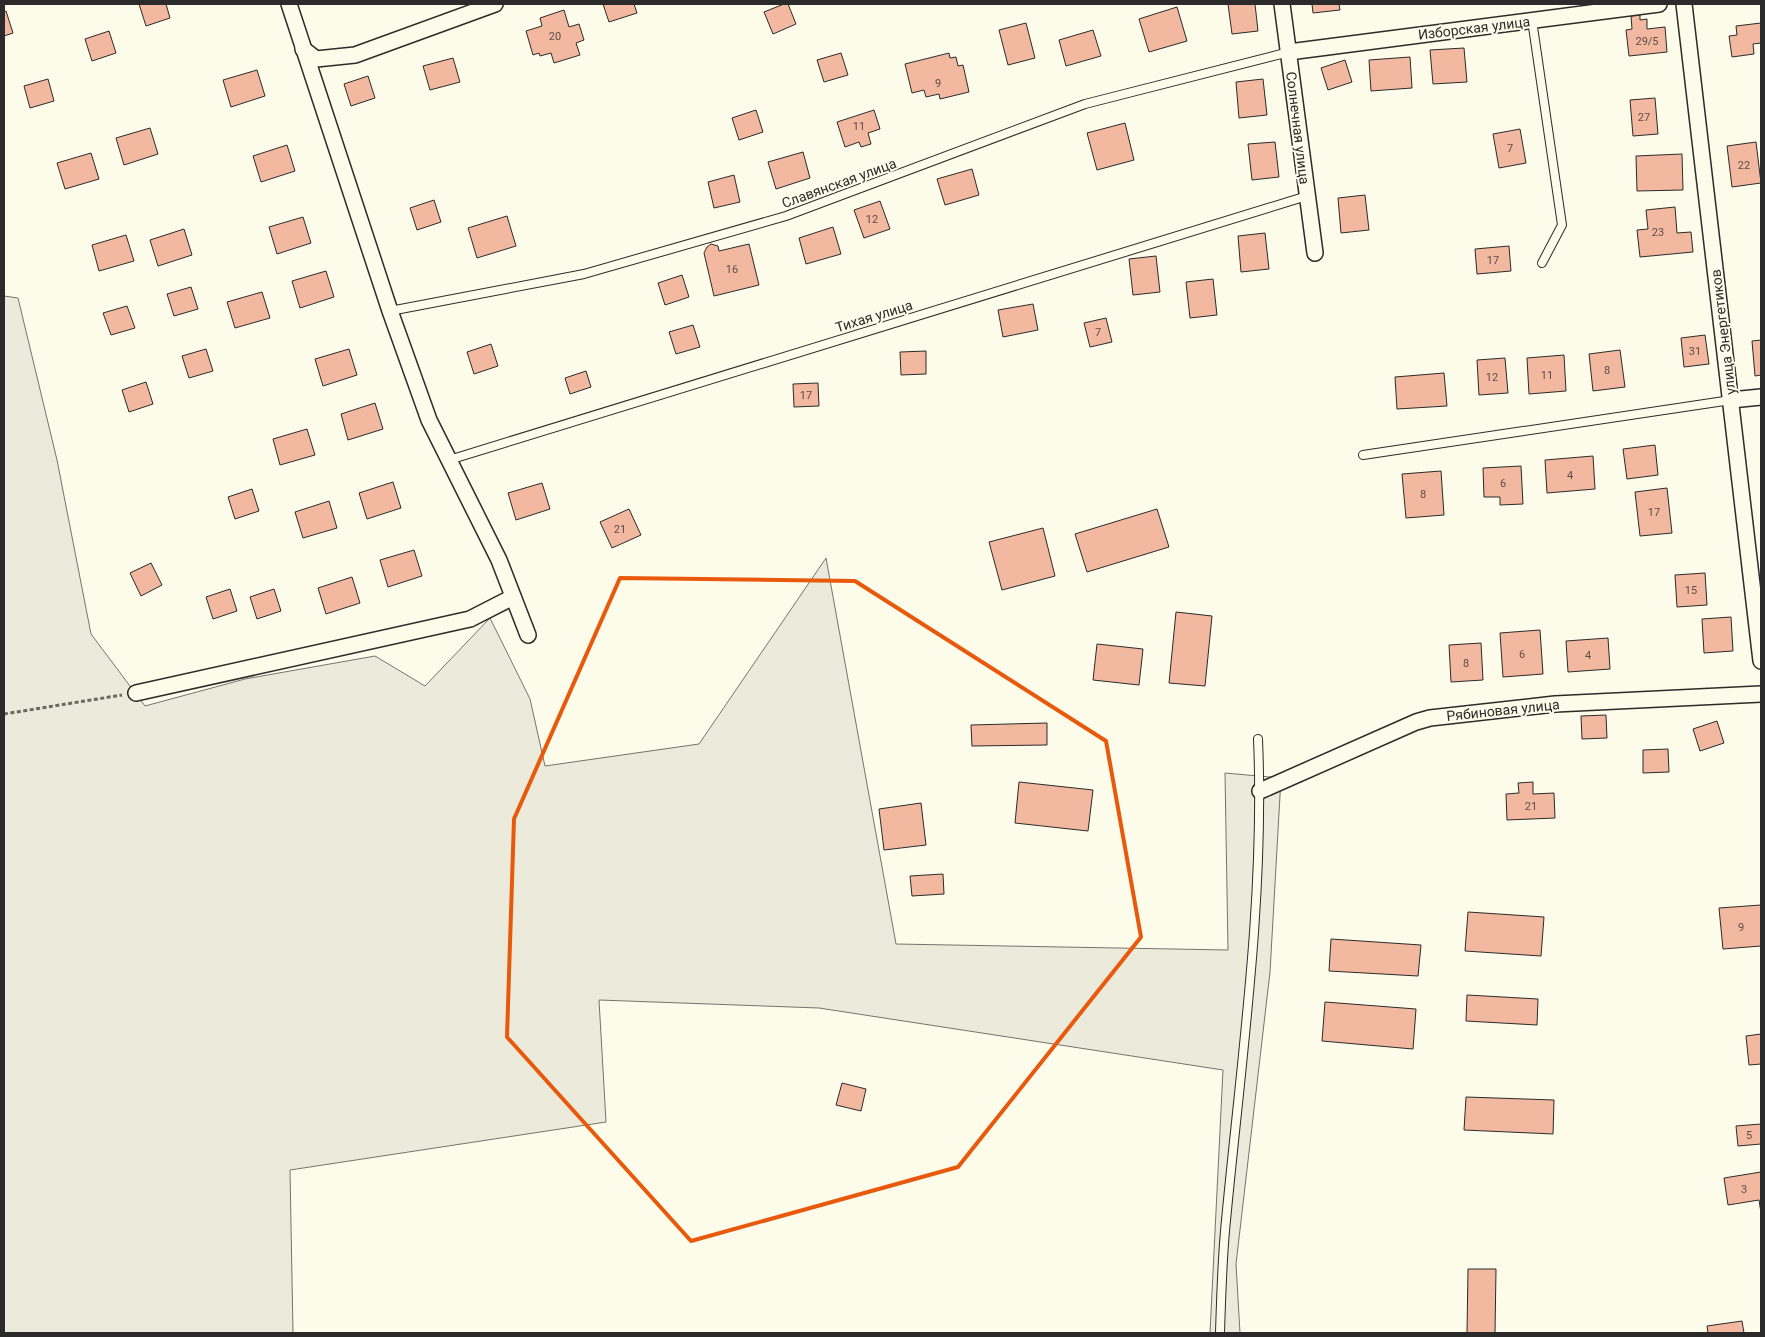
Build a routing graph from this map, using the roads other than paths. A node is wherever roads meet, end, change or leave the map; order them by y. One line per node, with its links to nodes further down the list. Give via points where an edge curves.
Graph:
1 (289, 4): 7 (street)
2 (495, 4): 7 (street, via 354,55 316,59)
3 (1282, 4): 8 (street, Солнечная улица)
4 (1659, 4): 6 (street, Изборская улица)
5 (1684, 4): 14 (street, улица Энергетиков)
6 (1532, 20): 8 (street, Изборская улица); 11 (lane, via 1562,225)
7 (303, 49): 12 (street)
8 (1288, 52): 9 (street, Солнечная улица); 12 (lane, Славянская улица, via 1085,104 786,216 584,274)
9 (1307, 196): 10 (street, Солнечная улица); 16 (lane, Тихая улица)
10 (1315, 253)
11 (1542, 263)
12 (390, 311): 16 (street, via 429,420)
13 (1761, 397): 14 (street)
14 (1731, 400): 15 (lane); 19 (street, улица Энергетиков)
15 (1363, 455)
16 (449, 460): 17 (street, via 499,560)
17 (513, 596): 18 (street); 20 (street, via 470,619)
18 (528, 634)
19 (1761, 661)
20 (136, 693)
21 (1761, 694): 23 (street, Рябиновая улица, via 1555,704 1430,718)
22 (1258, 739): 23 (lane)
23 (1260, 791): 24 (lane, via 1251,972 1225,1233)
24 (1220, 1333)

